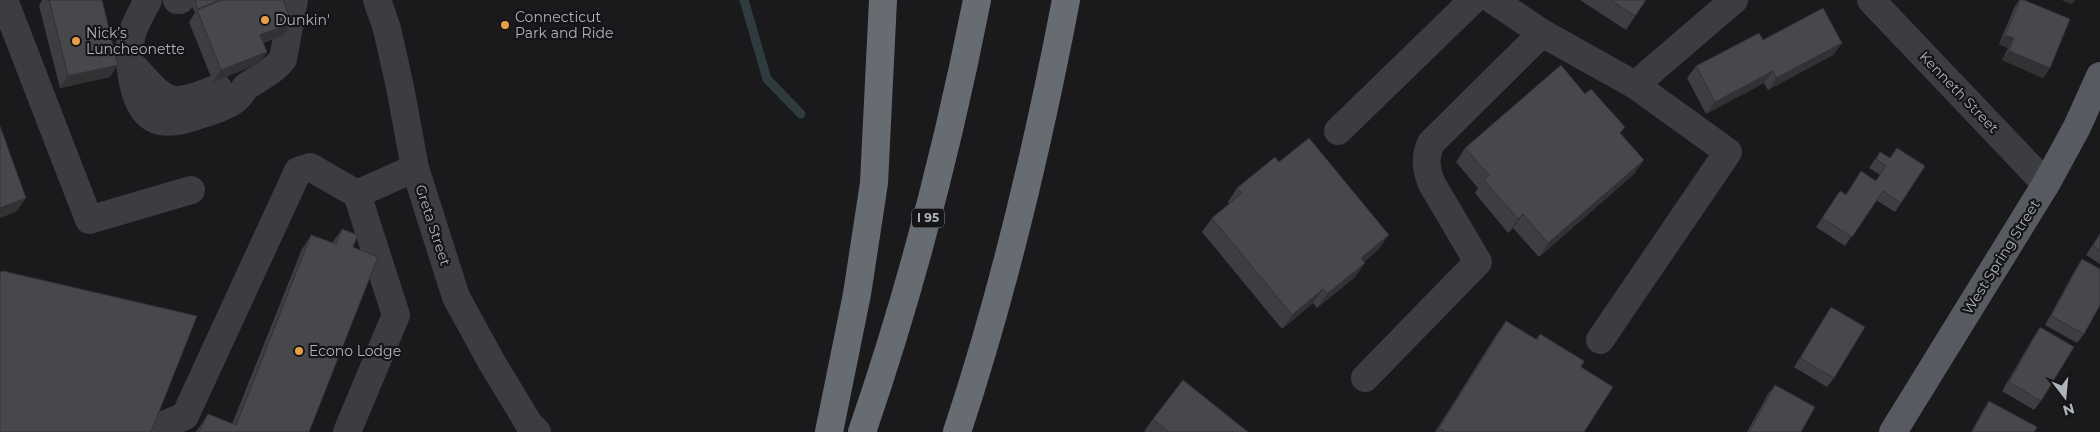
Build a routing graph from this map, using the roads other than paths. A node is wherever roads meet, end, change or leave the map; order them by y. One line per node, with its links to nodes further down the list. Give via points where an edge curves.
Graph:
1 (4, 0): 18 (street, via 89,220)
2 (148, 0): 3 (street, via 131,36 128,52 134,92 150,117 170,123 182,122 237,98 245,87 272,71 283,59)
3 (294, 0)
4 (377, 0): 16 (street, Greta Street, via 400,87)
5 (883, 0): 25 (highway, via 872,192 857,294)
6 (977, 0): 26 (highway, I 95, via 958,97 932,202 905,303)
7 (1066, 0): 27 (highway, via 1024,200)
8 (1473, 0): 15 (street)
9 (1493, 0): 12 (street)
10 (1734, 0): 14 (street)
11 (1871, 0): 17 (street, Kenneth Street)
12 (1542, 33): 14 (street); 21 (street, via 1430,143 1427,172 1478,262)
13 (2100, 76): 17 (main road, West Spring Street, via 2077,128)
14 (1635, 85): 20 (street, via 1728,152)
15 (1338, 131)
16 (414, 168): 19 (street); 24 (street, Greta Street, via 456,297 491,361)
17 (2046, 184): 28 (main road, West Spring Street)
18 (191, 190)
19 (357, 194): 22 (street, via 310,167 298,171 185,416 166,424); 23 (street, via 396,315)
20 (1600, 340)
21 (1365, 378)
22 (163, 432)
23 (347, 432)
24 (537, 432)
25 (830, 432)
26 (862, 432)
27 (957, 432)
28 (1893, 432)

